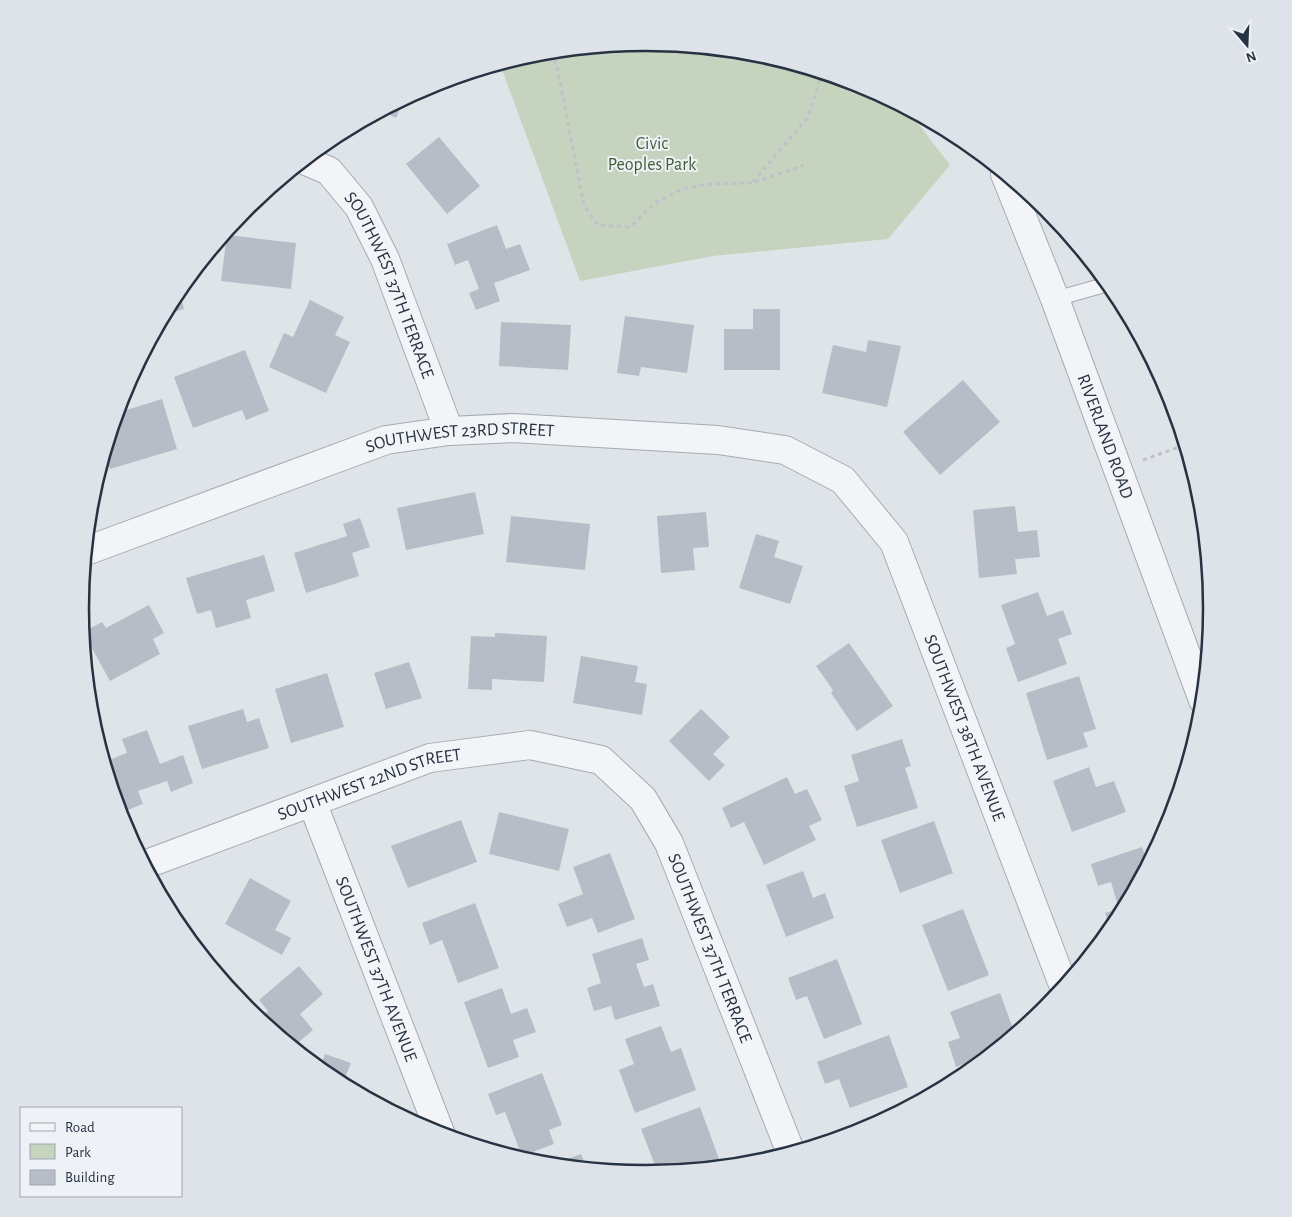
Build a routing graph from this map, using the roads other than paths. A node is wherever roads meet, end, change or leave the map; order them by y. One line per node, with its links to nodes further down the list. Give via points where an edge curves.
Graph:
1 (311, 163): 5 (street, SOUTHWEST 37TH TERRACE, via 329,171 359,207 385,259)
2 (1011, 188): 4 (street, RIVERLAND ROAD)
3 (1100, 286): 4 (lane)
4 (1055, 299): 8 (street, RIVERLAND ROAD)
5 (449, 431): 6 (street, SOUTHWEST 23RD STREET, via 513,428 718,440 785,450); 7 (street, SOUTHWEST 23RD STREET, via 386,440)
6 (843, 480): 12 (street, SOUTHWEST 38TH AVENUE, via 894,542)
7 (93, 549)
8 (1197, 685)
9 (601, 760): 10 (street, SOUTHWEST 22ND STREET, via 530,745 430,758); 14 (street, SOUTHWEST 37TH TERRACE, via 643,799 669,843)
10 (312, 802): 11 (street, SOUTHWEST 22ND STREET); 13 (street, SOUTHWEST 37TH AVENUE)
11 (150, 863)
12 (1061, 980)
13 (437, 1125)
14 (789, 1147)

